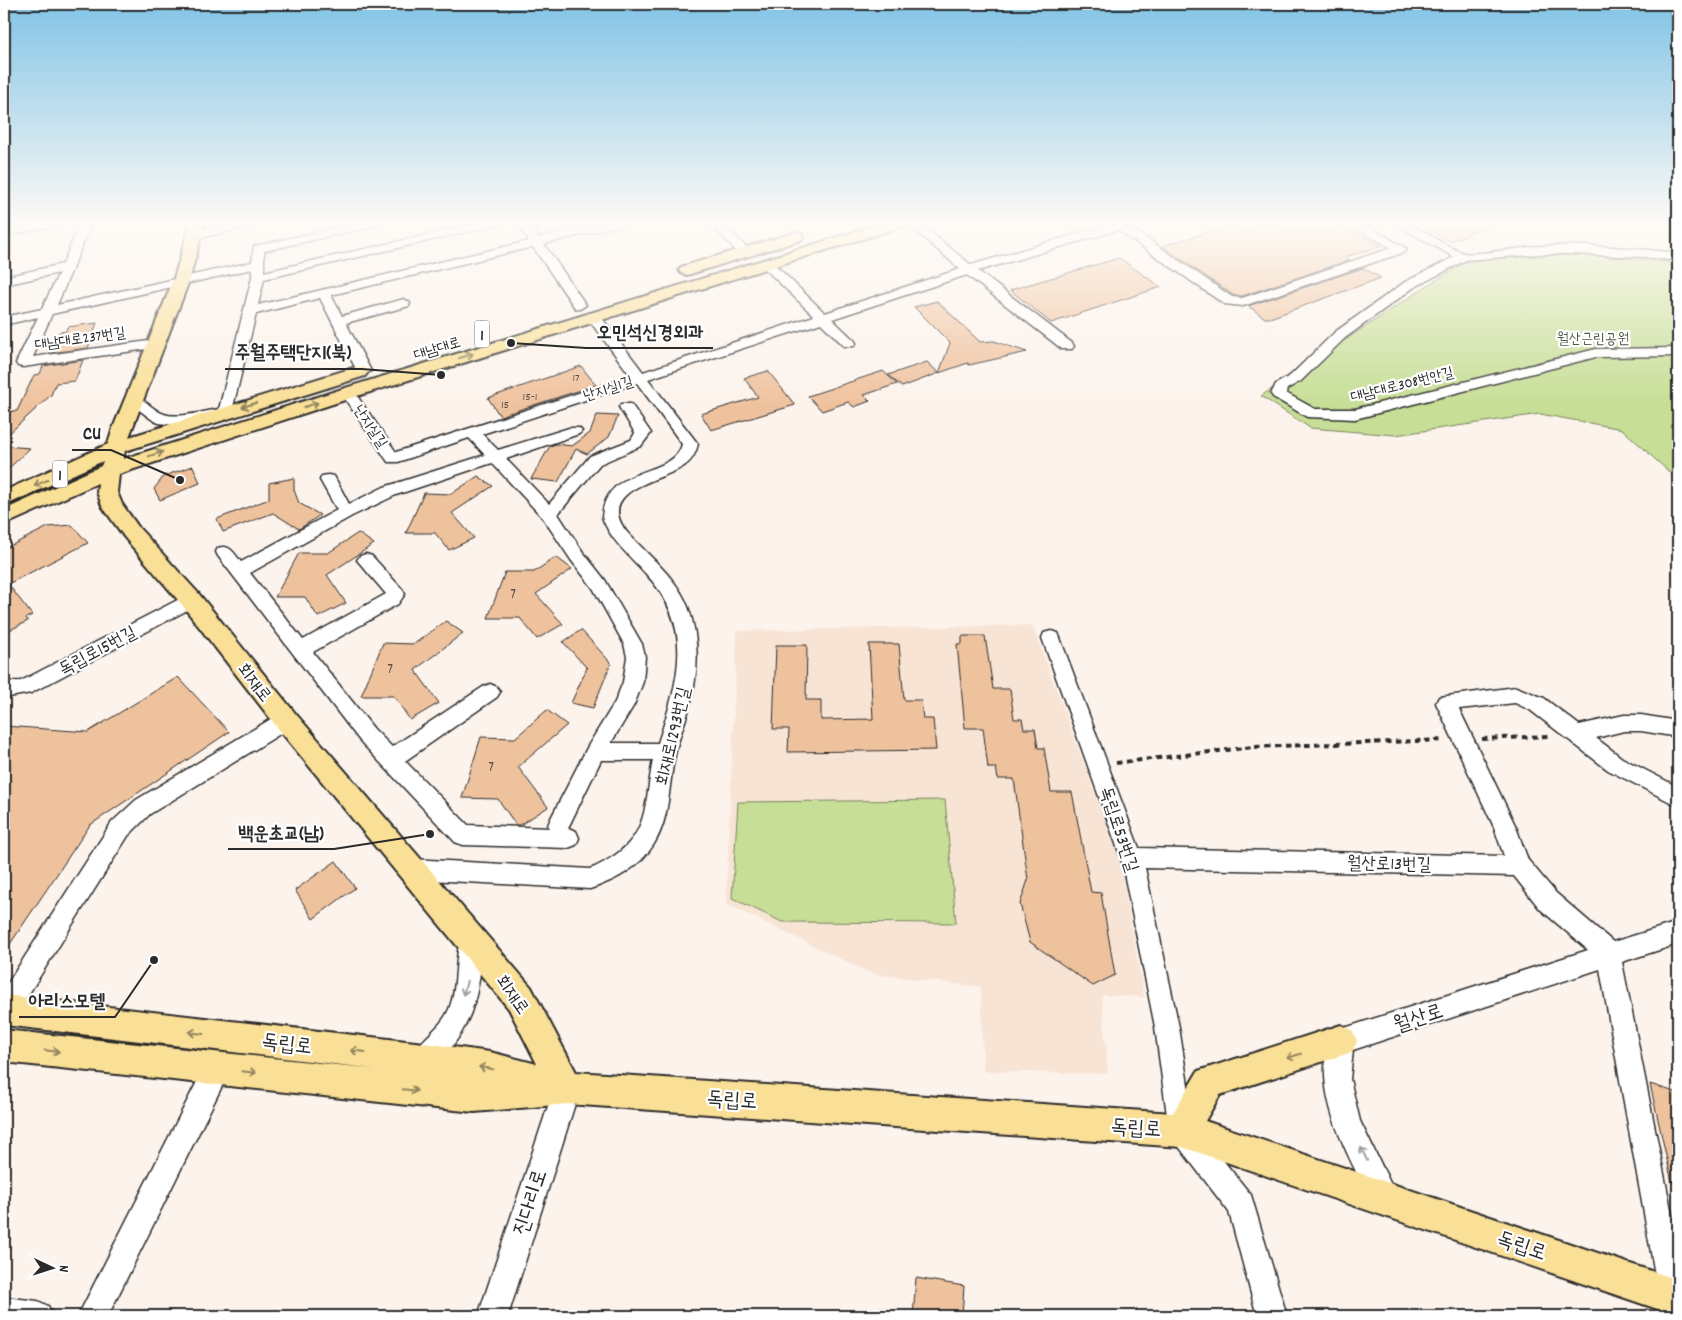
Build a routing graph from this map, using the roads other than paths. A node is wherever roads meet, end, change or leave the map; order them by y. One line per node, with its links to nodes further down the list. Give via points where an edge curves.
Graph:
1 (61, 284): 18 (street, 대남대로237번길)
2 (169, 284): 18 (street)
3 (180, 284): 26 (main road, 회재로)
4 (256, 284): 19 (street)
5 (367, 284): 14 (street)
6 (566, 284): 17 (street)
7 (699, 284): 21 (main road, 대남대로 / 1)
8 (787, 284): 22 (street)
9 (927, 284): 22 (street, 난지실1길)
10 (987, 284): 27 (street)
11 (1204, 284): 12 (street, via 1229,301 1243,302)
12 (1298, 284)
13 (1412, 284): 28 (street, 대남대로308번안길, via 1340,335 1296,378 1281,387 1278,394 1312,414 1354,414 1596,353)
14 (324, 294): 19 (street); 24 (street)
15 (607, 296): 17 (main road)
16 (404, 303): 24 (street)
17 (580, 304): 20 (main road)
18 (49, 310): 23 (street); 26 (street, 대남대로237번길, via 23,362)
19 (250, 312): 35 (street)
20 (544, 315)
21 (593, 316): 31 (street); 32 (main road, 대남대로 / 1, one-way to 21)
22 (822, 318): 25 (street); 31 (street, 난지실1길)
23 (4, 321)
24 (339, 321): 30 (street)
25 (849, 343)
26 (156, 344): 33 (main road, 회재로)
27 (1067, 346)
28 (1678, 352)
29 (382, 365): 30 (main road, 대남대로 / 1)
30 (364, 371): 35 (main road, 대남대로 / 1, one-way to 35)
31 (640, 377): 37 (street, 난지실1길); 57 (street, 회재로1293번길, via 690,444 690,452 684,460 621,490 613,502 610,516 615,530 653,568 678,604 686,635 686,680)
32 (348, 393): 39 (main road, 대남대로 / 1, one-way to 32); 40 (street, 난지실길)
33 (134, 401): 35 (street, via 159,418 174,420); 39 (main road, 회재로)
34 (626, 407): 44 (street, via 643,433 636,443 595,460)
35 (226, 412): 39 (main road, 대남대로 / 1)
36 (574, 430): 38 (street)
37 (472, 432): 38 (street); 40 (street, 난지실1길)
38 (494, 457): 43 (street, via 390,491); 44 (street)
39 (113, 458): 42 (main road, 대남대로 / 1, one-way to 42); 45 (main road, 대남대로 / 1); 49 (main road, 회재로, via 107,492 112,506)
40 (393, 458)
41 (328, 480): 43 (street)
42 (4, 500)
43 (346, 512): 48 (street)
44 (549, 514): 58 (street, via 599,584 633,644 636,657 633,682 624,705)
45 (4, 518)
46 (224, 552): 48 (street)
47 (366, 560): 51 (street, via 396,594 392,600)
48 (239, 571): 51 (street)
49 (191, 600): 52 (street, 독립로15번길, via 24,688); 54 (main road, 회재로)
50 (1051, 638): 61 (street, 독립로53번길)
51 (300, 650): 59 (street, via 367,735)
52 (5, 692)
53 (490, 692): 59 (street)
54 (286, 720): 63 (main road, 회재로); 67 (street, via 129,818)
55 (1678, 729): 56 (street, via 1624,723)
56 (1576, 734): 60 (street, via 1615,764); 62 (street, via 1528,698 1512,695 1446,702)
57 (665, 751): 58 (street); 63 (street, 회재로1293번길, via 656,815 647,835 620,867 605,875 590,879)
58 (595, 752): 59 (street, via 563,832 462,835)
59 (391, 759)
60 (1678, 797)
61 (1132, 858): 62 (street, 월산로13번길); 73 (street, 독립로53번길, via 1167,1027)
62 (1519, 866): 66 (street, via 1548,901)
63 (411, 869): 65 (main road, 회재로)
64 (1678, 933): 66 (street, 월산로)
65 (472, 940): 70 (street, one-way to 70, via 468,977 458,1017); 72 (main road, 회재로, via 520,998)
66 (1608, 954): 68 (street, 월산로); 75 (street)
67 (4, 1010): 70 (main road, 독립로, one-way to 67)
68 (1341, 1042): 73 (main road, 월산로, one-way to 73, via 1209,1082); 74 (street, one-way to 68, via 1348,1124 1337,1079)
69 (4, 1046): 71 (main road, 독립로, one-way to 71)
70 (424, 1059): 72 (main road, 독립로, one-way to 70, via 490,1068)
71 (217, 1069): 72 (main road, 독립로, one-way to 72, via 474,1096); 78 (street)
72 (567, 1088): 73 (main road, 독립로); 79 (street, 진다리로)
73 (1182, 1130): 74 (main road, 독립로); 80 (street, via 1241,1205)
74 (1384, 1199): 75 (main road, 독립로)
75 (1676, 1297)
76 (4, 1312): 77 (street)
77 (38, 1316)
78 (93, 1316)
79 (493, 1316)
80 (1272, 1316)

